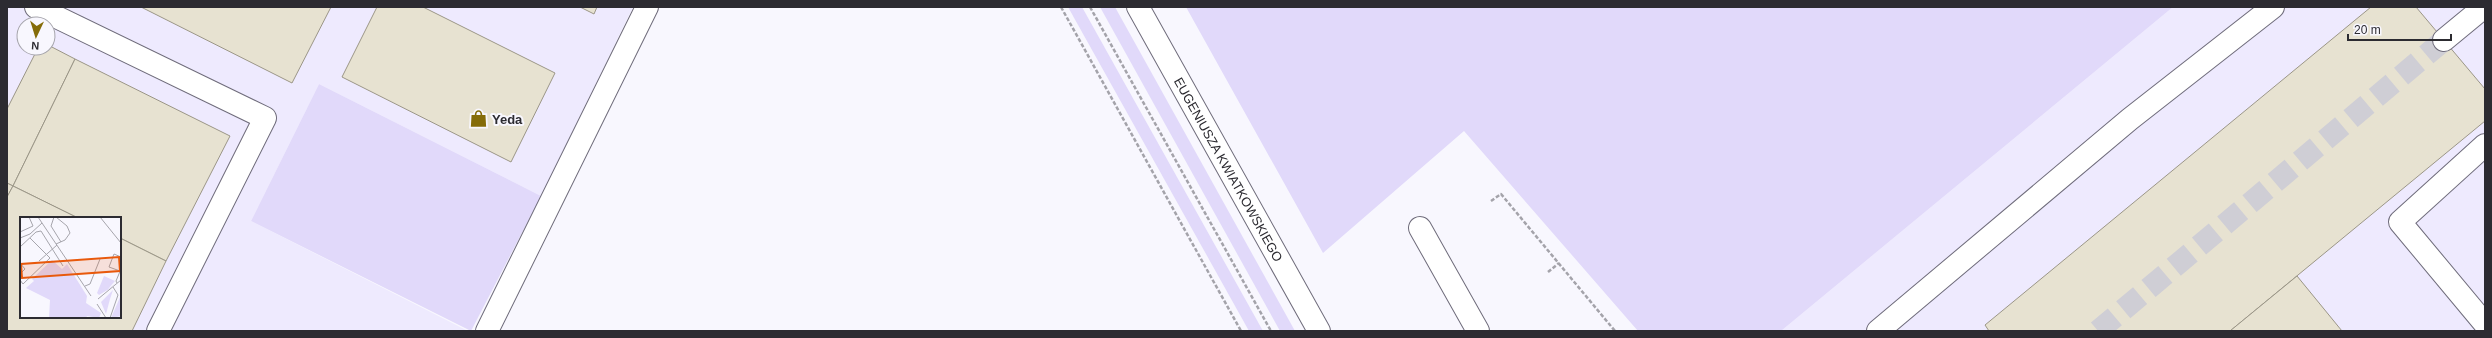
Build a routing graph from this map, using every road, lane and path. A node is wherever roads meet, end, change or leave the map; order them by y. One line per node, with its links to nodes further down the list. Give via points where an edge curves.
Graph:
1 (36, 7): 15 (main road, via 266,118)
2 (648, 7): 16 (main road)
3 (1061, 7): 17 (path)
4 (1090, 7): 18 (path)
5 (1138, 7): 19 (main road, EUGENIUSZA KWIATKOWSKIEGO)
6 (2273, 7): 22 (main road, via 2130,119)
7 (2484, 7): 8 (main road)
8 (2444, 40)
9 (2485, 145): 14 (main road, via 2400,222)
10 (1492, 201): 12 (path, via 1501,194)
11 (1420, 228): 20 (main road)
12 (1558, 263): 13 (path); 21 (path)
13 (1548, 272)
14 (2485, 324)
15 (158, 331)
16 (487, 331)
17 (1241, 331)
18 (1271, 331)
19 (1319, 331)
20 (1478, 331)
21 (1614, 331)
22 (1878, 331)

